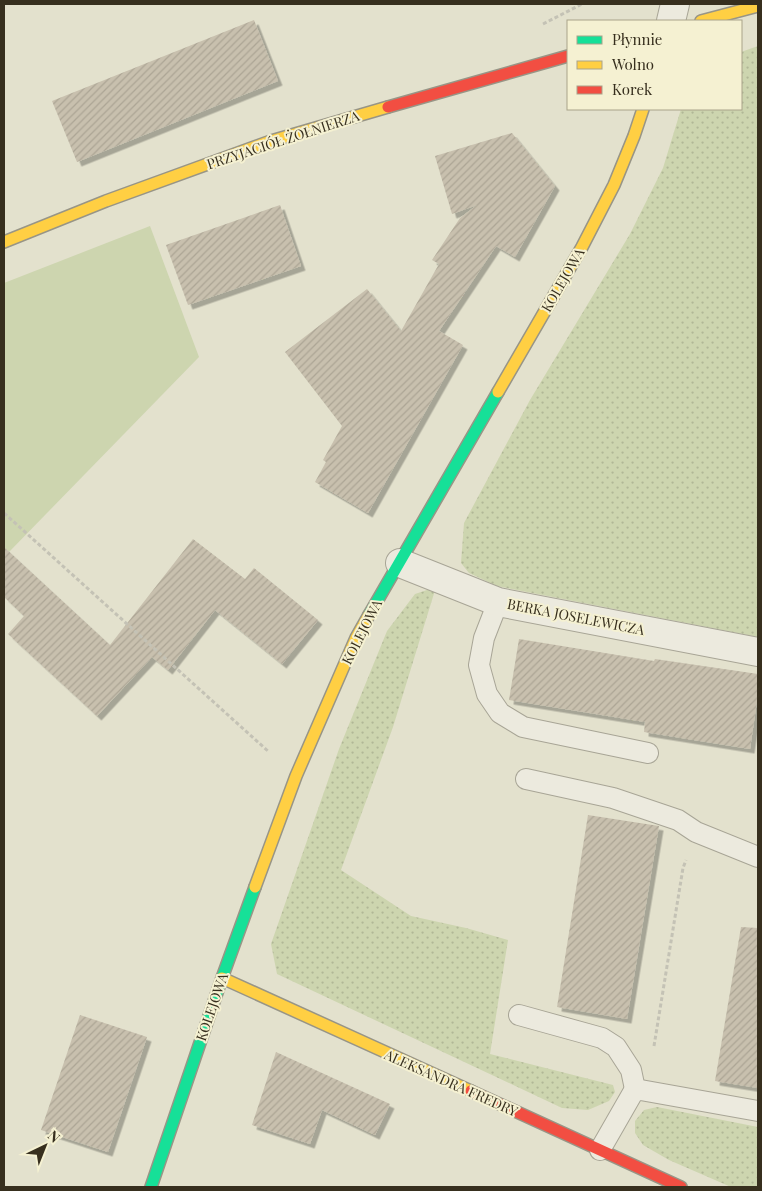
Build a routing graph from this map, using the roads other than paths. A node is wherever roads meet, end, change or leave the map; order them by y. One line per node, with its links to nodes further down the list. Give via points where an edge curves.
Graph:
1 (675, 4): 3 (street)
2 (758, 6): 4 (street)
3 (670, 20)
4 (705, 20)
5 (567, 56): 7 (street, PRZYJACIÓŁ ŻOŁNIERZA, via 271,141)
6 (643, 110): 8 (street, KOLEJOWA, via 614,185 582,247)
7 (4, 242)
8 (400, 563): 9 (street, BERKA JOSELEWICZA); 14 (street, KOLEJOWA, via 356,638 296,776)
9 (498, 602): 10 (street, BERKA JOSELEWICZA); 11 (lane, via 484,638 479,665 488,694 500,713 524,727)
10 (758, 652)
11 (648, 753)
12 (526, 779): 13 (lane, via 613,798 678,820 696,832)
13 (758, 857)
14 (222, 978): 18 (street, ALEKSANDRA FREDRY); 19 (street, KOLEJOWA)
15 (519, 1016): 16 (lane, via 602,1038 616,1047)
16 (641, 1090): 17 (lane); 18 (lane)
17 (758, 1111)
18 (600, 1150): 20 (street, ALEKSANDRA FREDRY)
19 (151, 1187)
20 (681, 1187)

